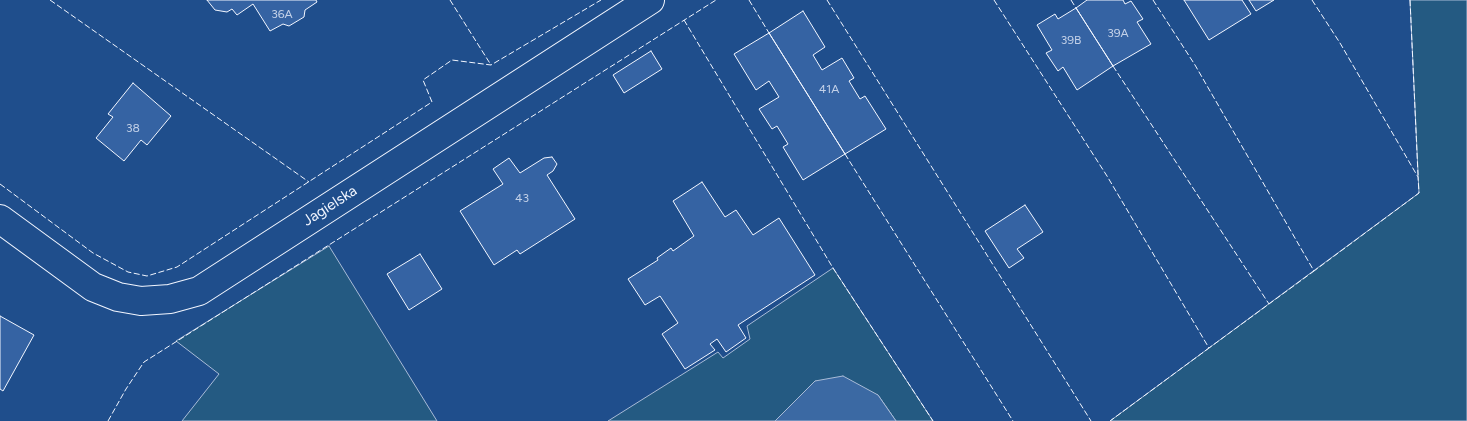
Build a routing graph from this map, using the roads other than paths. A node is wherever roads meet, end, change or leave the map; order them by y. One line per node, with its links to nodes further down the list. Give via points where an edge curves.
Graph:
1 (650, 0): 2 (street, Jagielska, via 200,291 170,299 141,301 118,298 93,287)
2 (0, 219)

